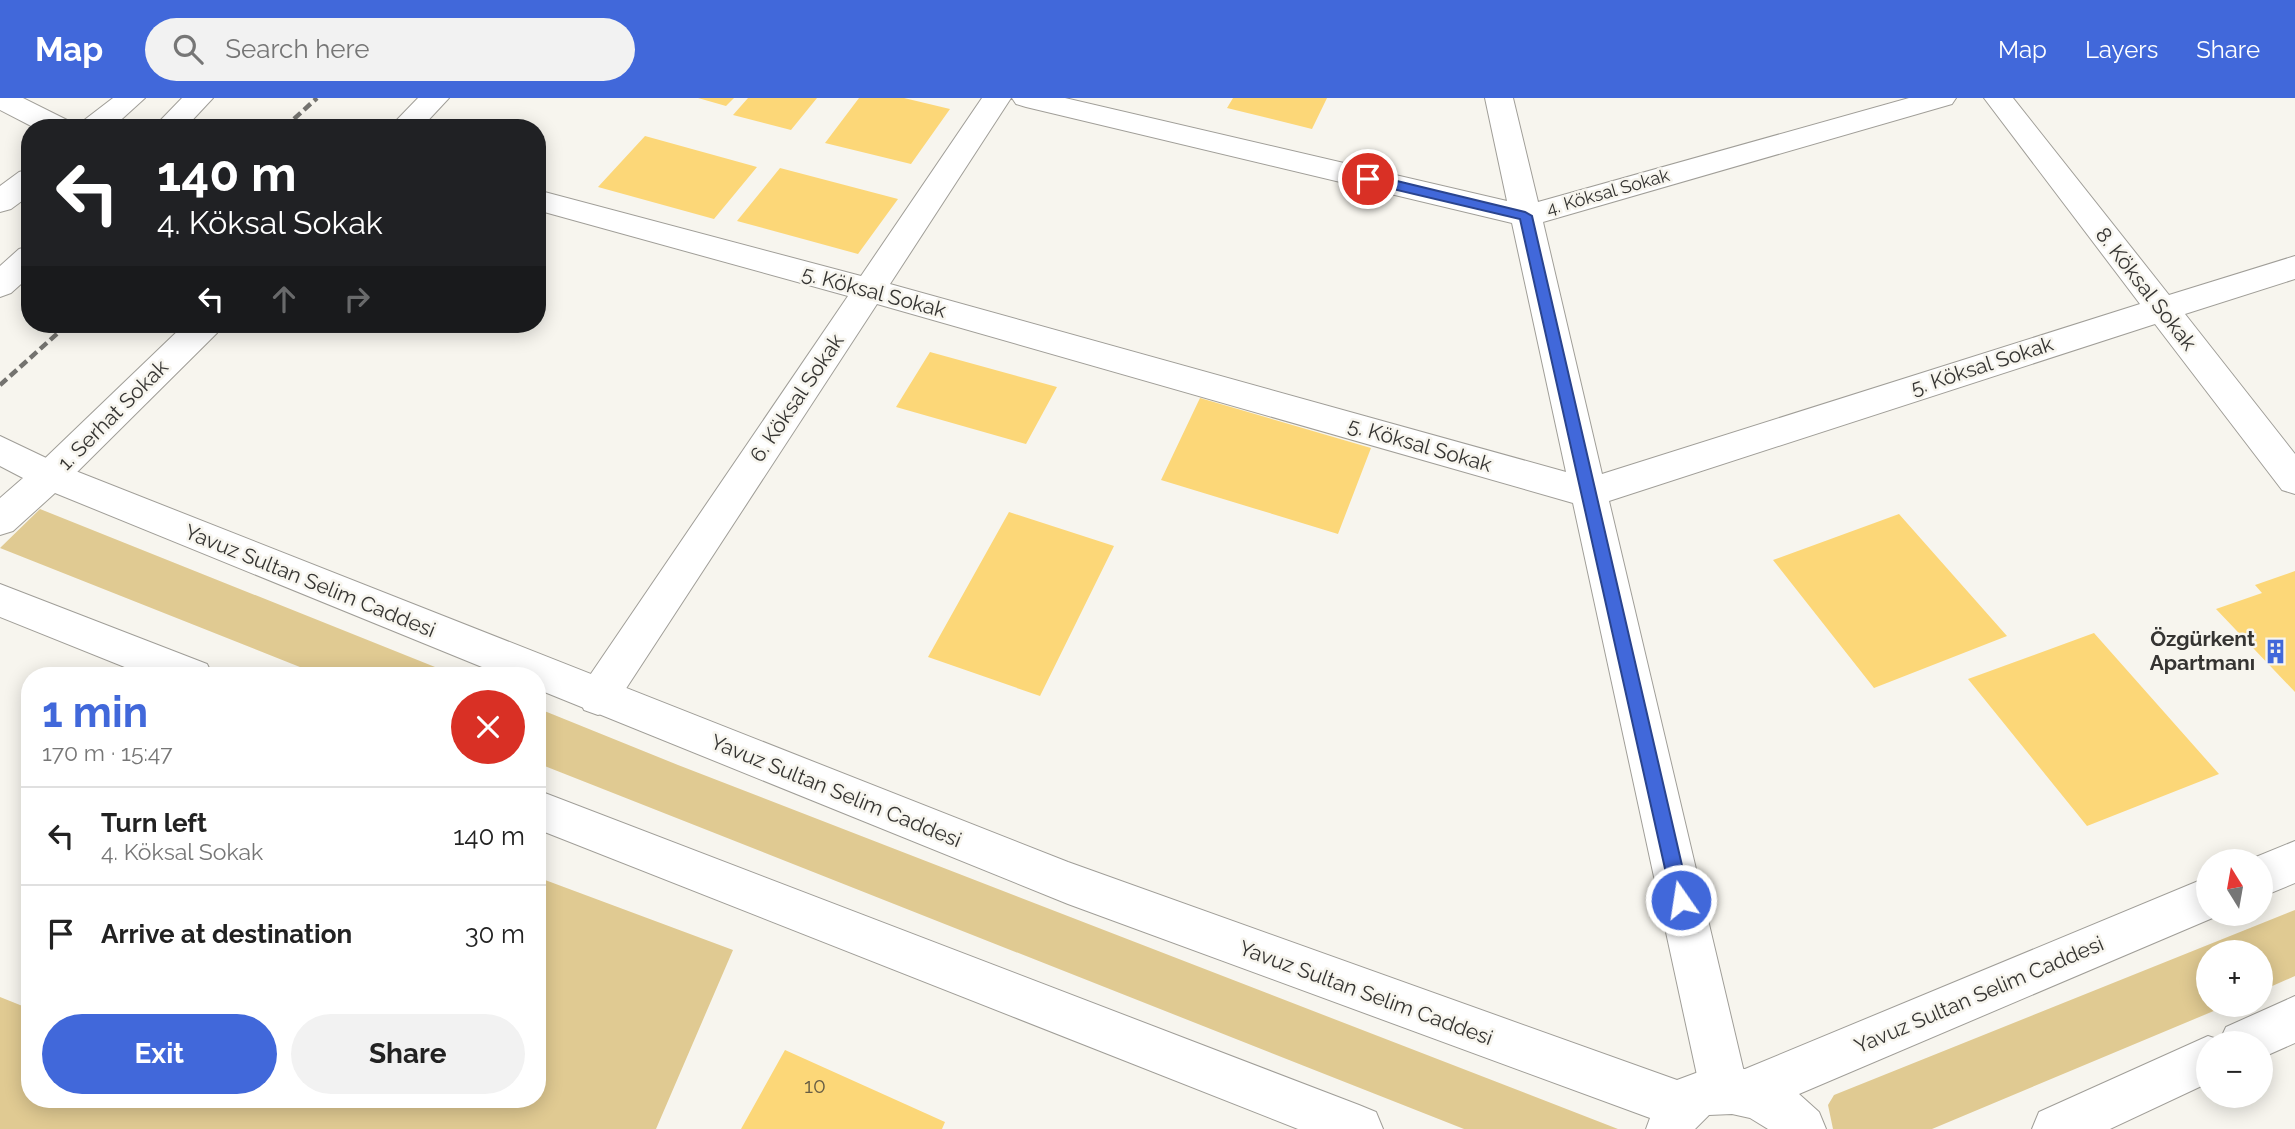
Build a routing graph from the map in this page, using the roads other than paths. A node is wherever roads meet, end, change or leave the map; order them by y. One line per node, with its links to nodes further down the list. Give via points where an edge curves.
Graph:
1 (0, 98): 10 (street)
2 (131, 98): 11 (street)
3 (199, 98): 12 (street)
4 (435, 98): 13 (street)
5 (997, 98): 21 (street, 6. Köksal Sokak)
6 (1026, 98): 17 (street, 4. Köksal Sokak)
7 (1499, 98): 17 (street)
8 (1942, 98): 17 (street, 4. Köksal Sokak)
9 (1998, 98): 22 (street, 8. Köksal Sokak)
10 (41, 119)
11 (104, 119)
12 (177, 119)
13 (413, 119)
14 (21, 185): 15 (street)
15 (0, 202)
16 (546, 202): 21 (street, 5. Köksal Sokak)
17 (1525, 216): 27 (street)
18 (21, 265): 20 (street)
19 (2295, 267): 22 (street, 5. Köksal Sokak)
20 (0, 285)
21 (869, 290): 27 (street, 5. Köksal Sokak); 33 (street, 6. Köksal Sokak)
22 (2161, 309): 26 (street, 8. Köksal Sokak); 27 (street, 5. Köksal Sokak)
23 (196, 333): 25 (street, 1. Serhat Sokak)
24 (0, 450): 25 (street, Yavuz Sultan Selim Caddesi)
25 (50, 476): 28 (street, 1. Serhat Sokak); 31 (street, Yavuz Sultan Selim Caddesi)
26 (2295, 480)
27 (1589, 493): 41 (street)
28 (0, 520)
29 (0, 600): 30 (street)
30 (171, 667)
31 (524, 667)
32 (546, 676): 33 (street, Yavuz Sultan Selim Caddesi)
33 (598, 697): 41 (street, Yavuz Sultan Selim Caddesi, via 1068,883)
34 (546, 813): 42 (street)
35 (2295, 862): 36 (street)
36 (2273, 871)
37 (2196, 903): 41 (street, Yavuz Sultan Selim Caddesi)
38 (2295, 1018): 39 (street)
39 (2267, 1031)
40 (2196, 1065): 44 (street)
41 (1706, 1104): 43 (street, via 1774,1103)
42 (1359, 1129)
43 (1801, 1129)
44 (2056, 1129)

